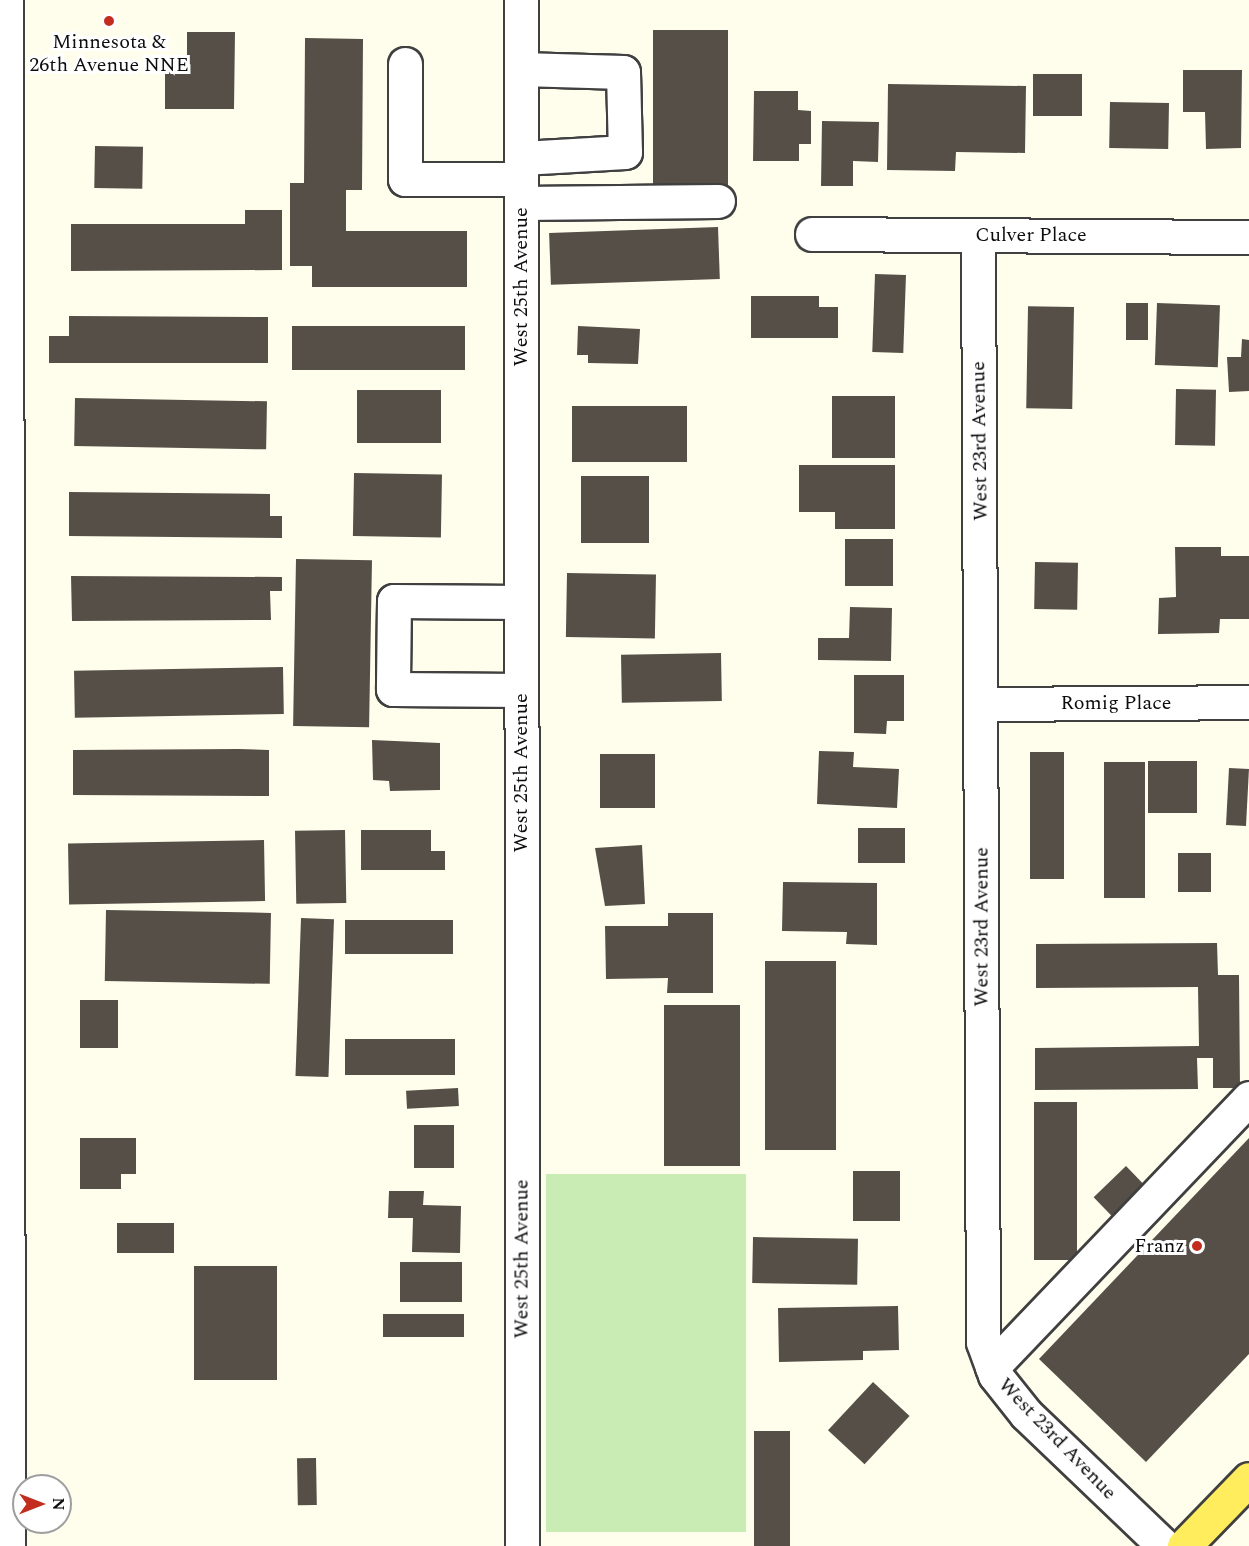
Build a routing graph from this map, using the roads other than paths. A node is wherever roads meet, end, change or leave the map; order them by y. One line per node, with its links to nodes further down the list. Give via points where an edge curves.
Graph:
1 (6, 0): 5 (street)
2 (521, 0): 4 (street, West 25th Avenue)
3 (405, 64): 6 (street, via 405,179)
4 (521, 69): 6 (street, West 25th Avenue); 6 (street, via 623,72 625,152)
5 (3, 99): 15 (street)
6 (521, 180): 7 (street); 11 (street, West 25th Avenue)
7 (718, 201)
8 (812, 234): 9 (street, Culver Place)
9 (978, 235): 10 (street, Culver Place); 14 (street, West 23rd Avenue)
10 (1249, 237)
11 (521, 602): 12 (street, West 25th Avenue); 12 (street, via 393,601 393,690)
12 (521, 690): 21 (street, West 25th Avenue)
13 (1249, 702): 14 (street, Romig Place)
14 (983, 704): 18 (street, West 23rd Avenue, via 979,1285 983,1342)
15 (4, 742): 16 (street)
16 (4, 811): 20 (street)
17 (1249, 1098): 18 (street)
18 (992, 1367): 22 (street, West 23rd Avenue, via 1026,1414)
19 (1249, 1479): 23 (main road)
20 (8, 1546)
21 (522, 1546)
22 (1164, 1546)
23 (1184, 1546)

